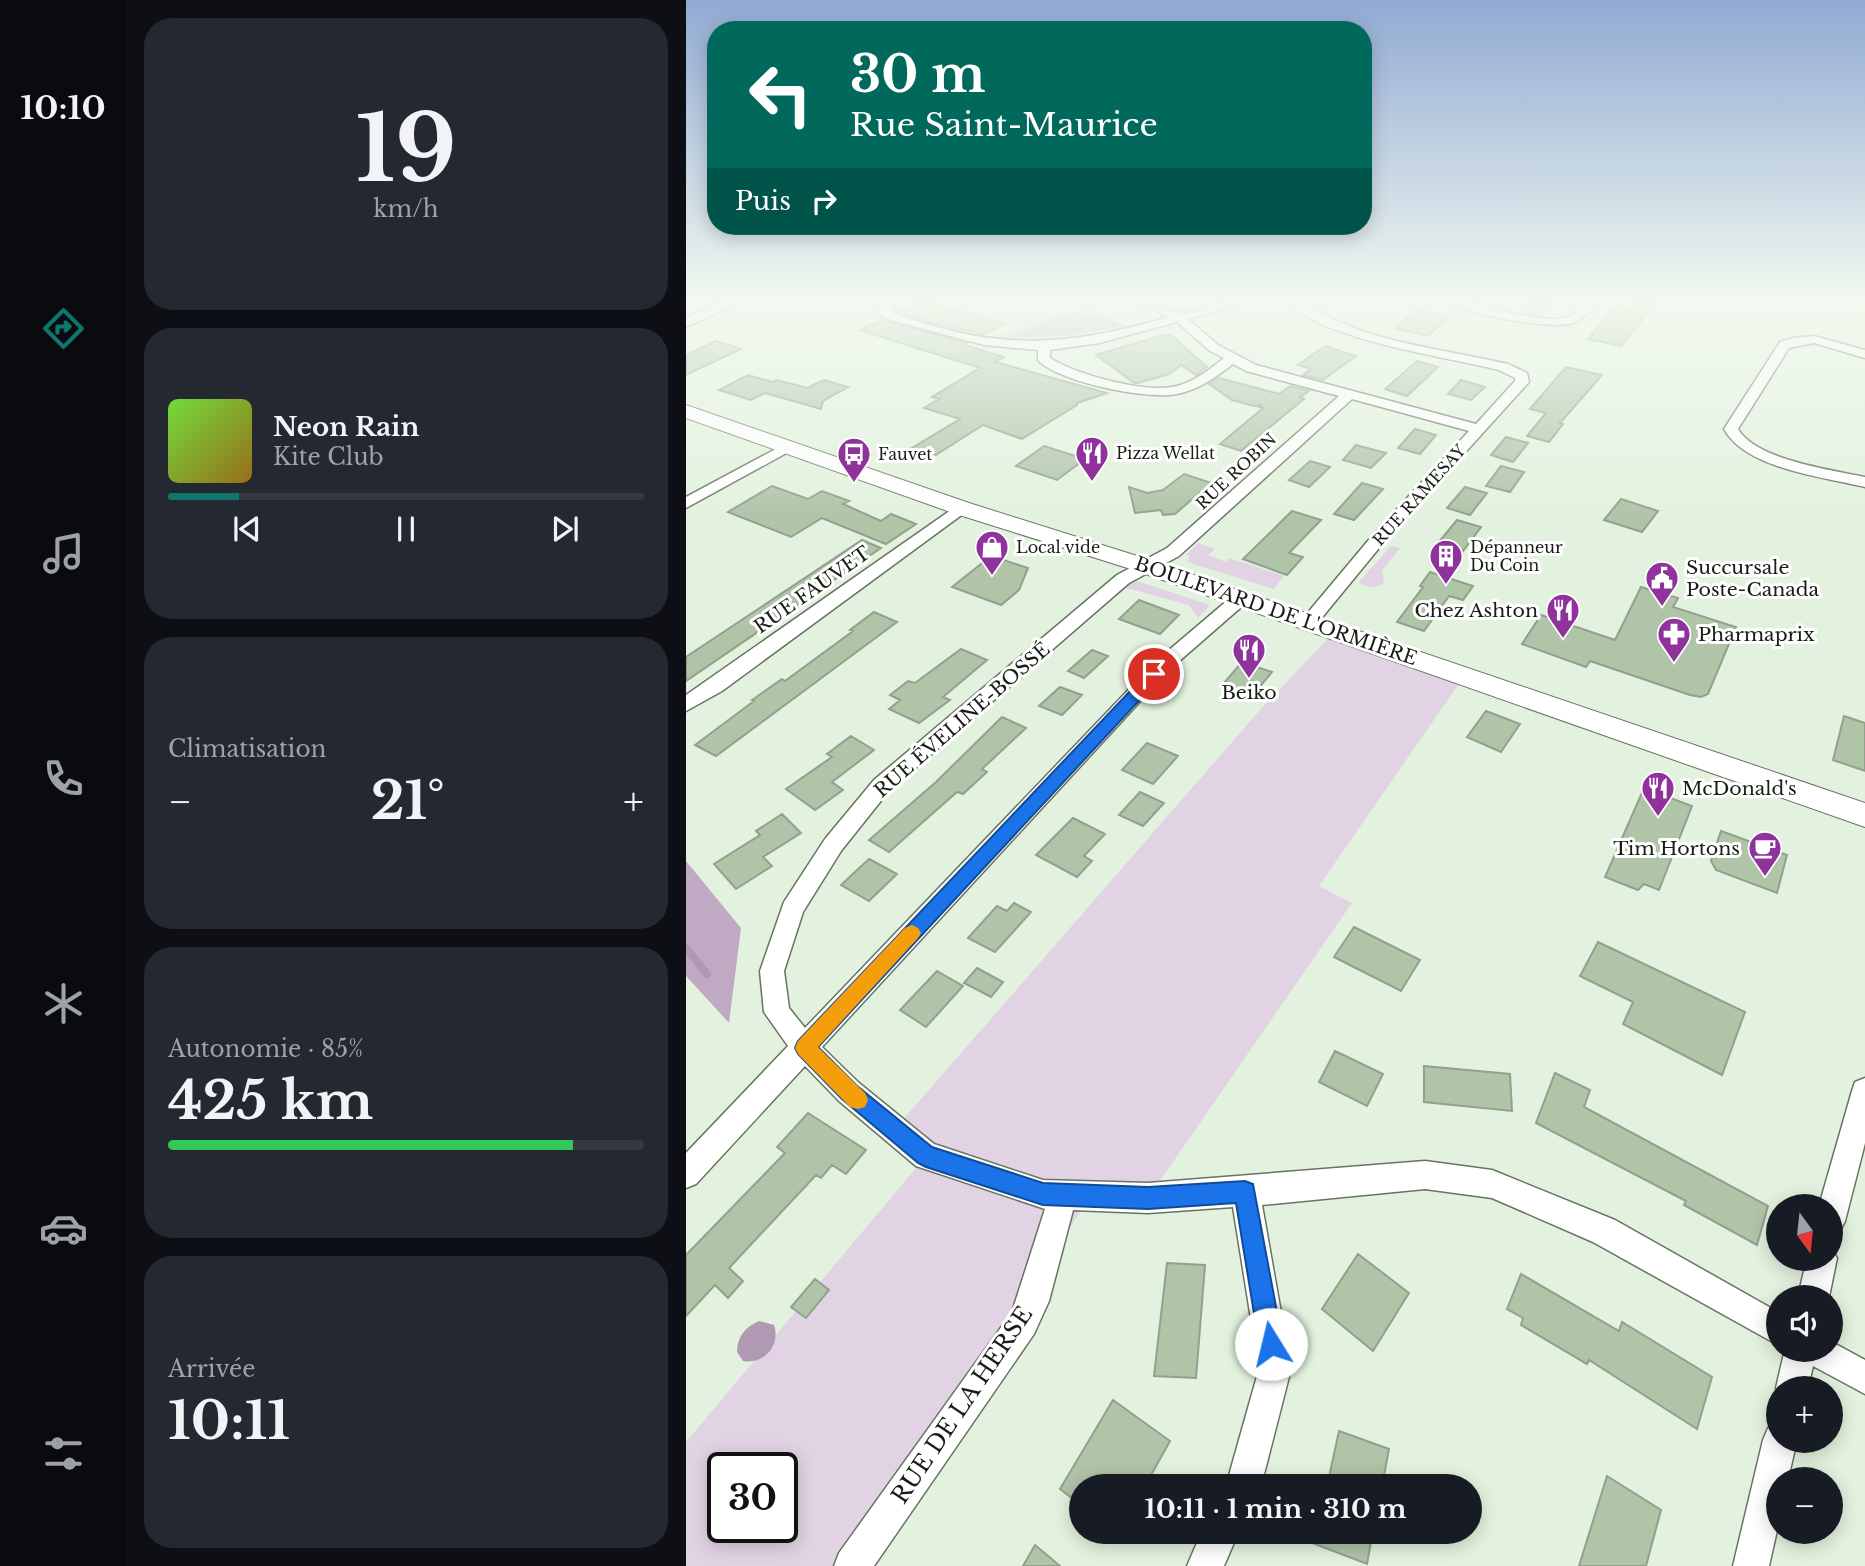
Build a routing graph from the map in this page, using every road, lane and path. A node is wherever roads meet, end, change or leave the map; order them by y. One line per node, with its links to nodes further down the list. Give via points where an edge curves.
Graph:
1 (1072, 374): 2 (street, via 1159,393 1185,388)
2 (1211, 374)
3 (1268, 374): 6 (street)
4 (1518, 374): 8 (street, RUE RAMESAY, via 1522,382)
5 (1766, 374): 10 (street, via 1731,429 1739,444 1764,456)
6 (1347, 396): 8 (street); 13 (street, RUE ROBIN, via 1181,545)
7 (686, 411): 9 (main road, BOULEVARD DE L'ORMIÈRE)
8 (1479, 429): 15 (street, RUE RAMESAY)
9 (787, 447): 11 (street); 12 (main road, BOULEVARD DE L'ORMIÈRE)
10 (1865, 482)
11 (686, 503)
12 (961, 508): 13 (main road, BOULEVARD DE L'ORMIÈRE); 16 (street, RUE FAUVET)
13 (1145, 566): 14 (main road, BOULEVARD DE L'ORMIÈRE); 18 (street, RUE ÉVELINE-BOSSÉ, via 1123,579 881,786 833,845 792,909 772,971 778,1013)
14 (1241, 598): 15 (main road, BOULEVARD DE L'ORMIÈRE); 18 (street, via 1154,674)
15 (1309, 622): 17 (main road, BOULEVARD DE L'ORMIÈRE)
16 (686, 704)
17 (1865, 815)
18 (805, 1048): 20 (street); 23 (street, RUE ÉVELINE-BOSSÉ, via 849,1092 926,1156 1043,1194)
19 (1865, 1091): 22 (street)
20 (686, 1174)
21 (1245, 1192): 23 (street, RUE ÉVELINE-BOSSÉ, via 1148,1198); 24 (street, RUE ÉVELINE-BOSSÉ, via 1424,1175 1492,1184 1604,1231); 28 (street, via 1275,1369)
22 (1837, 1194)
23 (1063, 1195): 30 (street, RUE DE LA HERSE, via 1023,1323)
24 (1766, 1322)
25 (1837, 1362): 26 (street)
26 (1865, 1378)
27 (1777, 1453): 32 (street)
28 (1248, 1474)
29 (1215, 1544): 31 (street)
30 (852, 1566)
31 (1205, 1566)
32 (1751, 1566)

